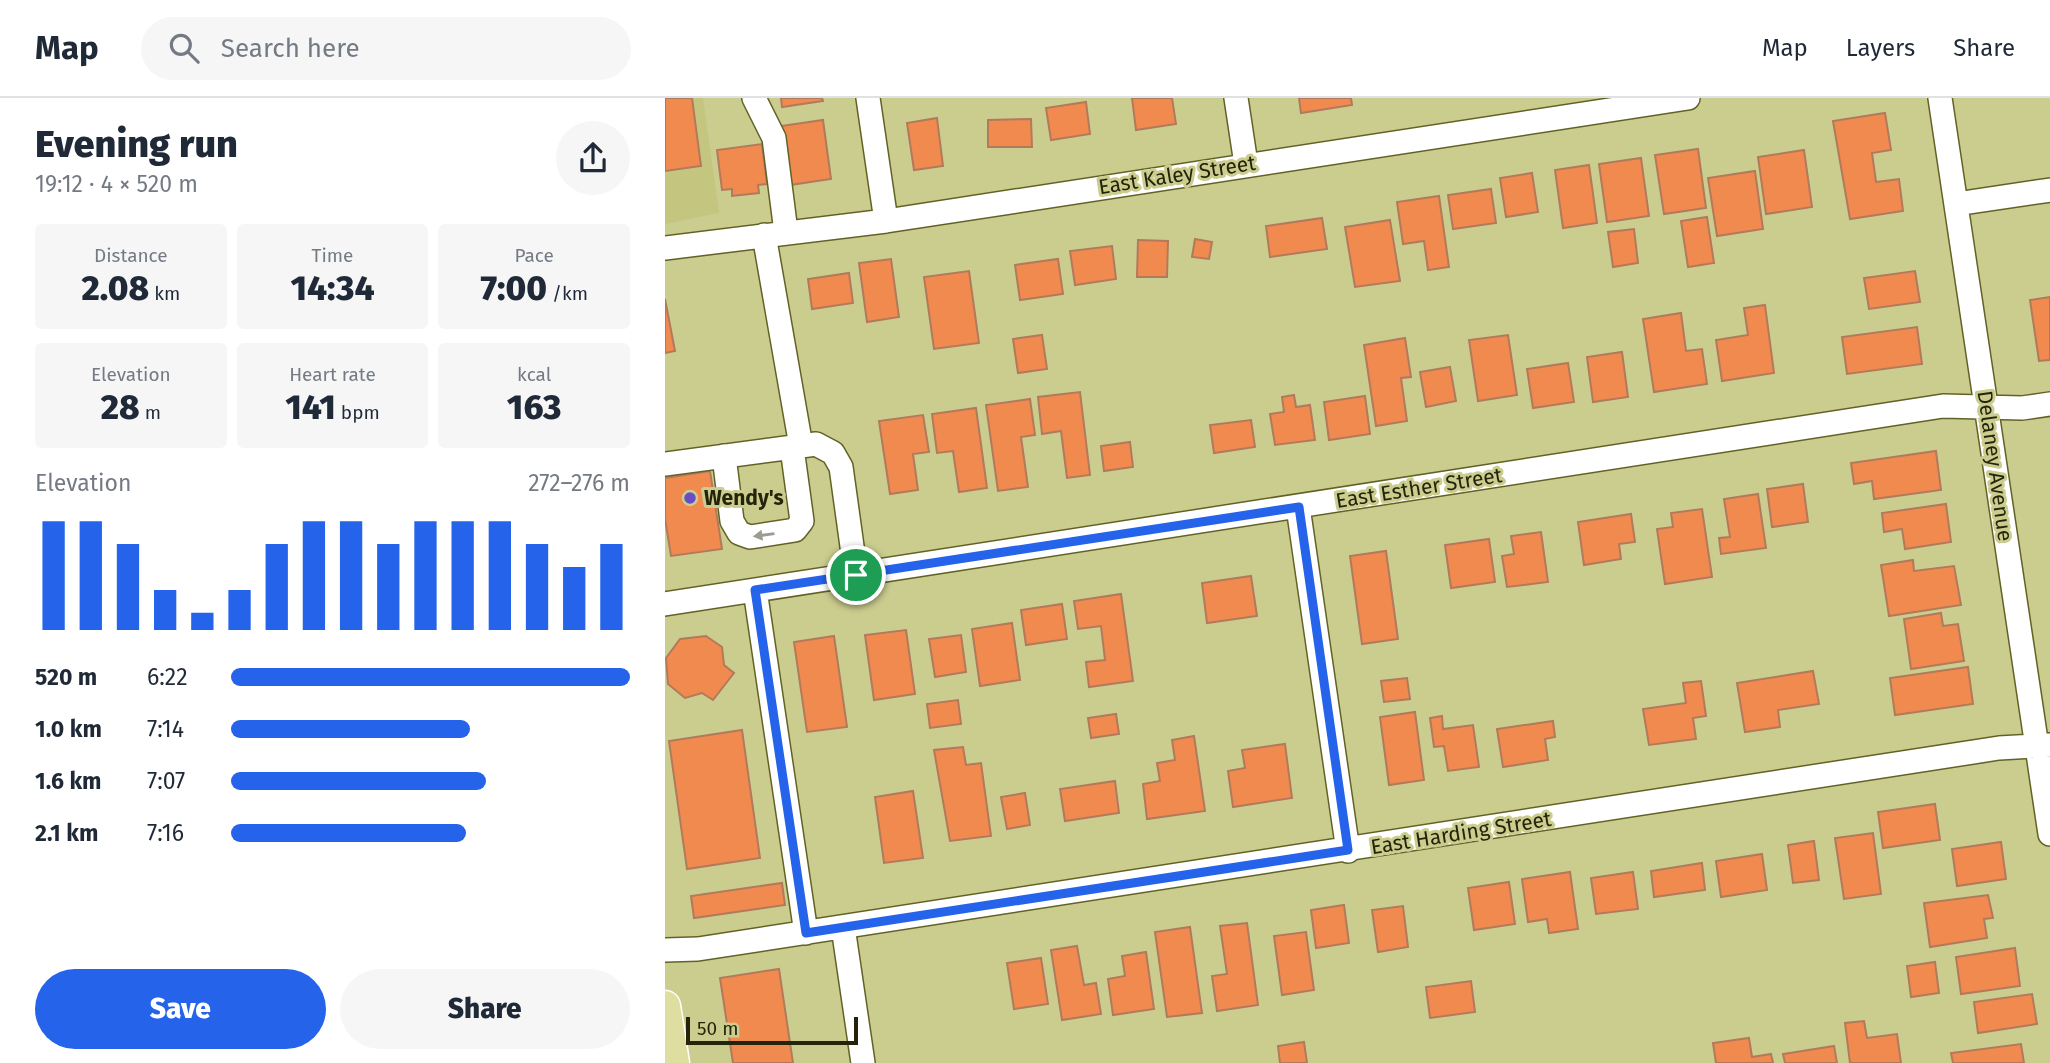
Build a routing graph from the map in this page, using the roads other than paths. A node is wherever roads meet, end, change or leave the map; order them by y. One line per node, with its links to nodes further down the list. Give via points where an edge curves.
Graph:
1 (754, 98): 11 (street, via 774,138)
2 (867, 98): 10 (street)
3 (1236, 98): 7 (street)
4 (1688, 98): 6 (street, East Kaley Street)
5 (1940, 98): 9 (street, Delaney Avenue)
6 (1660, 100): 7 (street, East Kaley Street)
7 (1246, 164): 10 (street, East Kaley Street)
8 (2050, 190): 9 (street)
9 (1956, 204): 14 (street, Delaney Avenue)
10 (886, 221): 11 (street, East Kaley Street)
11 (775, 234): 12 (street, East Kaley Street); 15 (street)
12 (665, 248)
13 (2050, 404): 14 (street, East Esther Street)
14 (1987, 407): 18 (street, East Esther Street, via 1943,407); 22 (street, Delaney Avenue)
15 (796, 447): 16 (street); 16 (street, one-way to 16, via 802,521 795,530 750,537 739,533 732,521); 19 (street, via 816,444 833,453 841,467)
16 (724, 456): 17 (street)
17 (665, 464)
18 (1299, 507): 19 (street, East Esther Street); 24 (street)
19 (856, 575): 20 (street, East Esther Street)
20 (755, 590): 21 (street, East Esther Street); 26 (street)
21 (665, 604)
22 (2044, 745): 23 (street, Delaney Avenue); 24 (street, East Harding Street, via 1999,748)
23 (2050, 834)
24 (1348, 850): 25 (street, East Harding Street)
25 (843, 927): 26 (street, East Harding Street); 30 (street)
26 (806, 933): 27 (street, East Harding Street)
27 (665, 950)
28 (665, 1006): 29 (main road)
29 (674, 1063)
30 (863, 1063)

